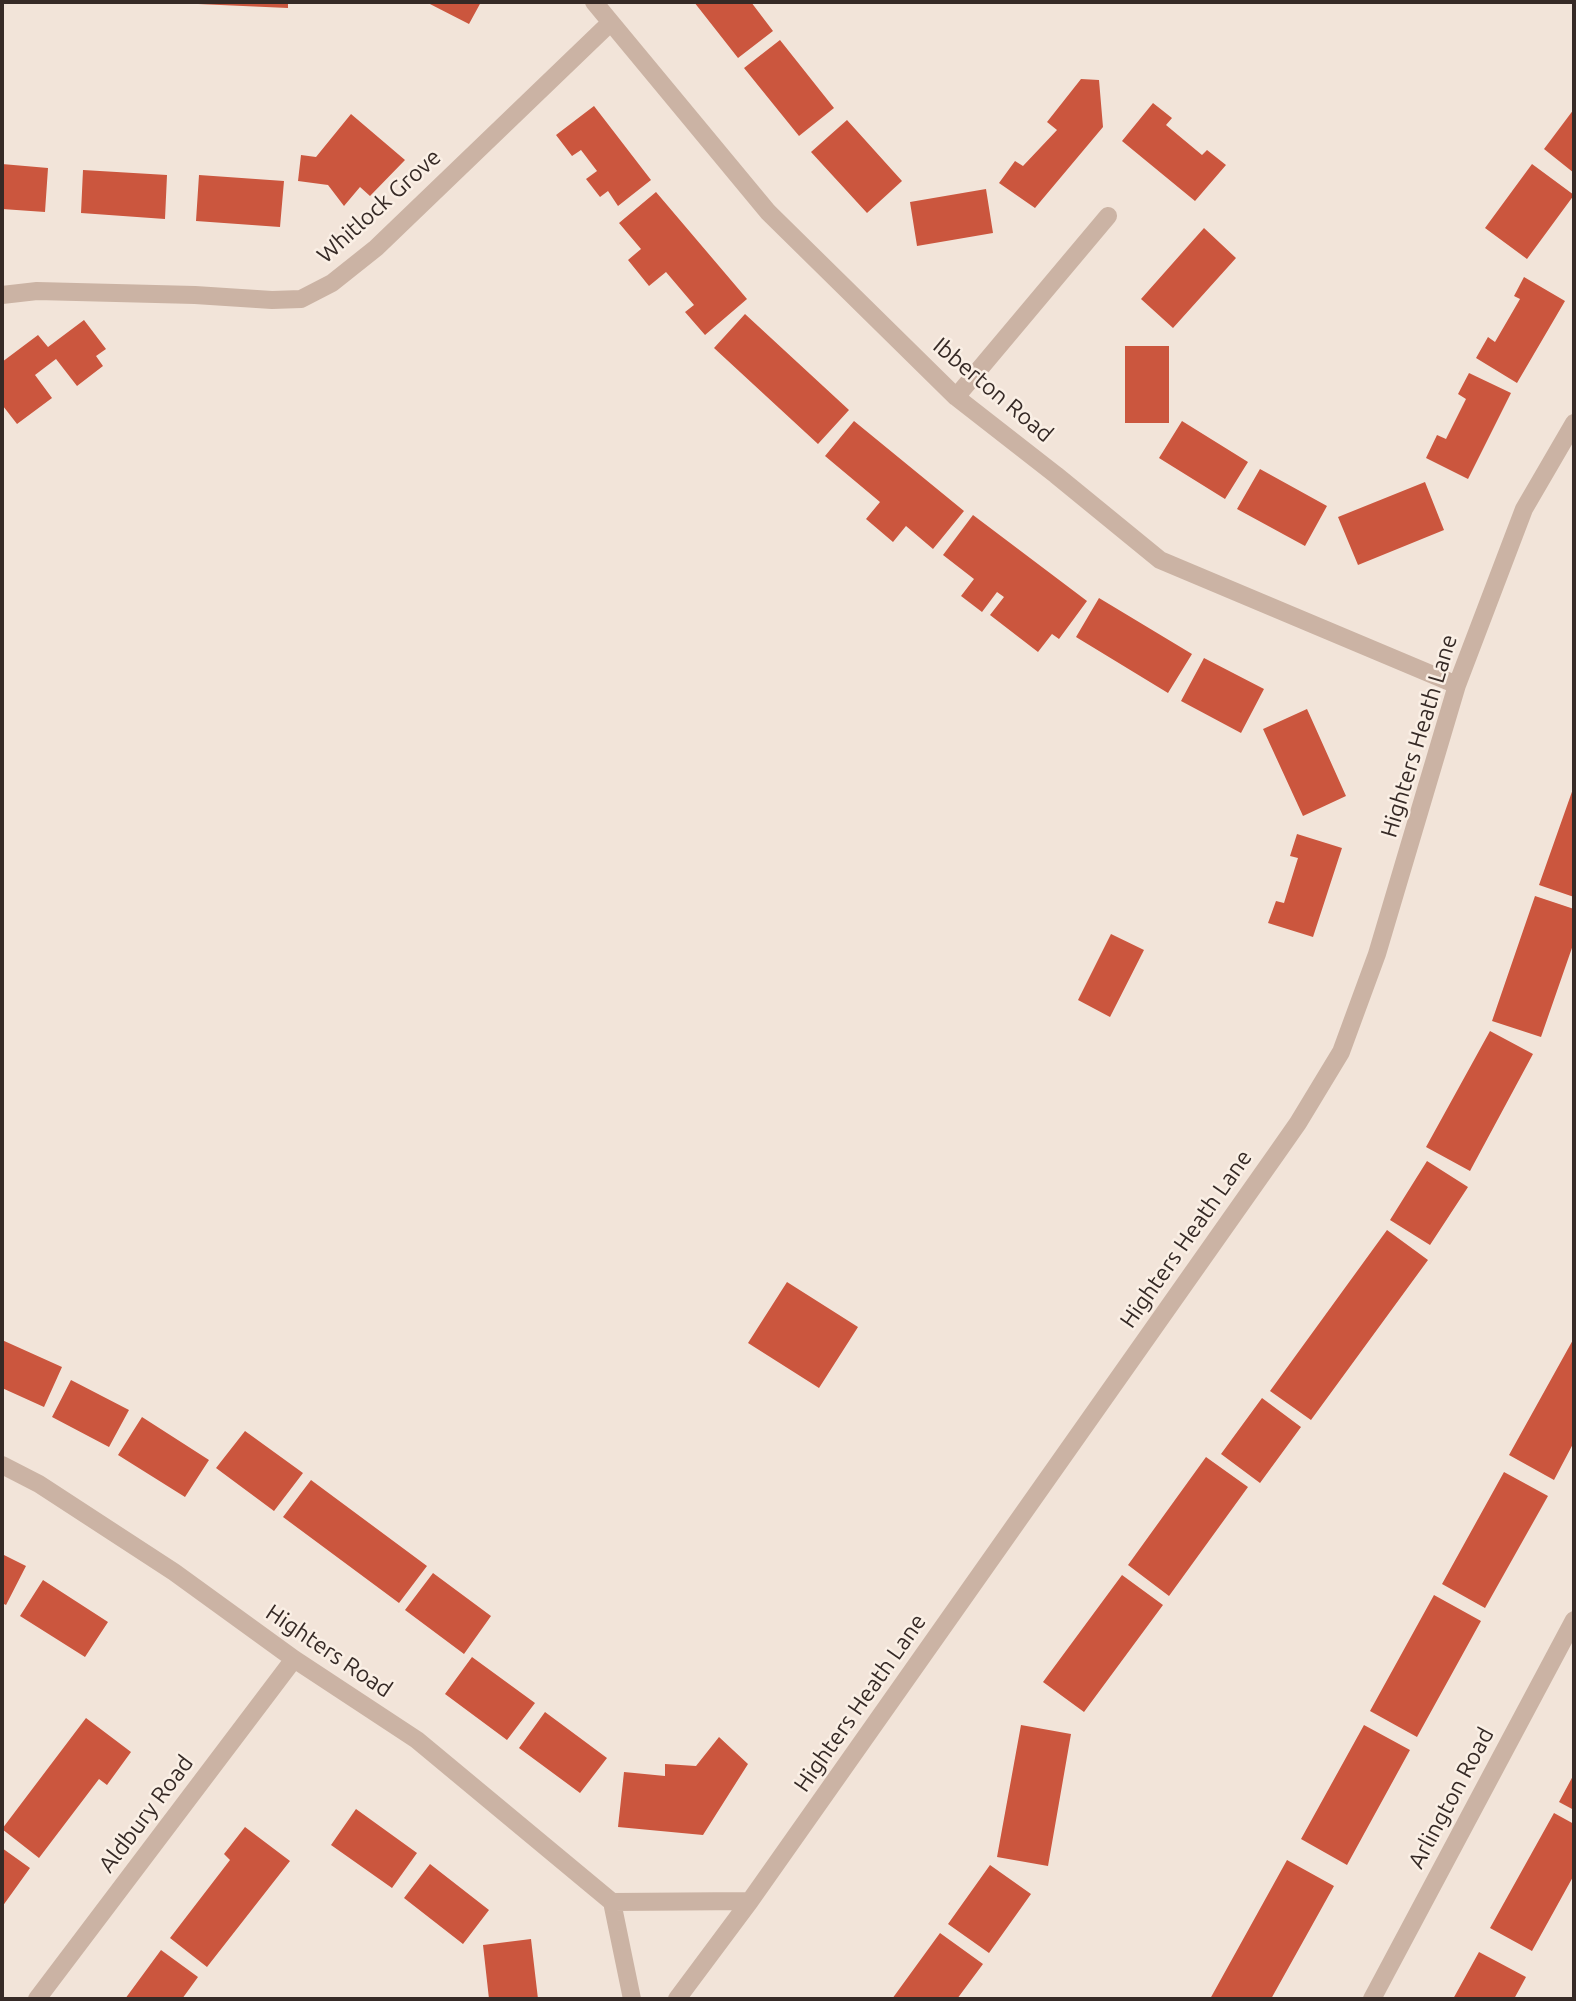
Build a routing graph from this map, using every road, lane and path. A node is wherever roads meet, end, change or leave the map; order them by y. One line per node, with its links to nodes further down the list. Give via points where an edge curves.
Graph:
1 (594, 2): 2 (street, Ibberton Road)
2 (610, 23): 4 (street, Whitlock Grove, via 376,248 332,283 301,299 37,291); 5 (street, Ibberton Road, via 768,212)
3 (1108, 216): 5 (street)
4 (2, 295)
5 (956, 397): 7 (street, Ibberton Road, via 1160,559)
6 (1574, 423): 7 (street, Highters Heath Lane, via 1524,509)
7 (1457, 685): 11 (street, Highters Heath Lane, via 1377,954 1341,1052 1298,1123)
8 (2, 1465): 10 (street, Highters Road, via 40,1484 174,1572)
9 (1574, 1620): 16 (street, Arlington Road)
10 (295, 1659): 12 (street, Highters Road, via 417,1740); 13 (street, Aldbury Road)
11 (750, 1901): 12 (street); 15 (street, Highters Heath Lane)
12 (612, 1902): 14 (street)
13 (37, 1999)
14 (632, 1999)
15 (677, 1999)
16 (1372, 1999)

